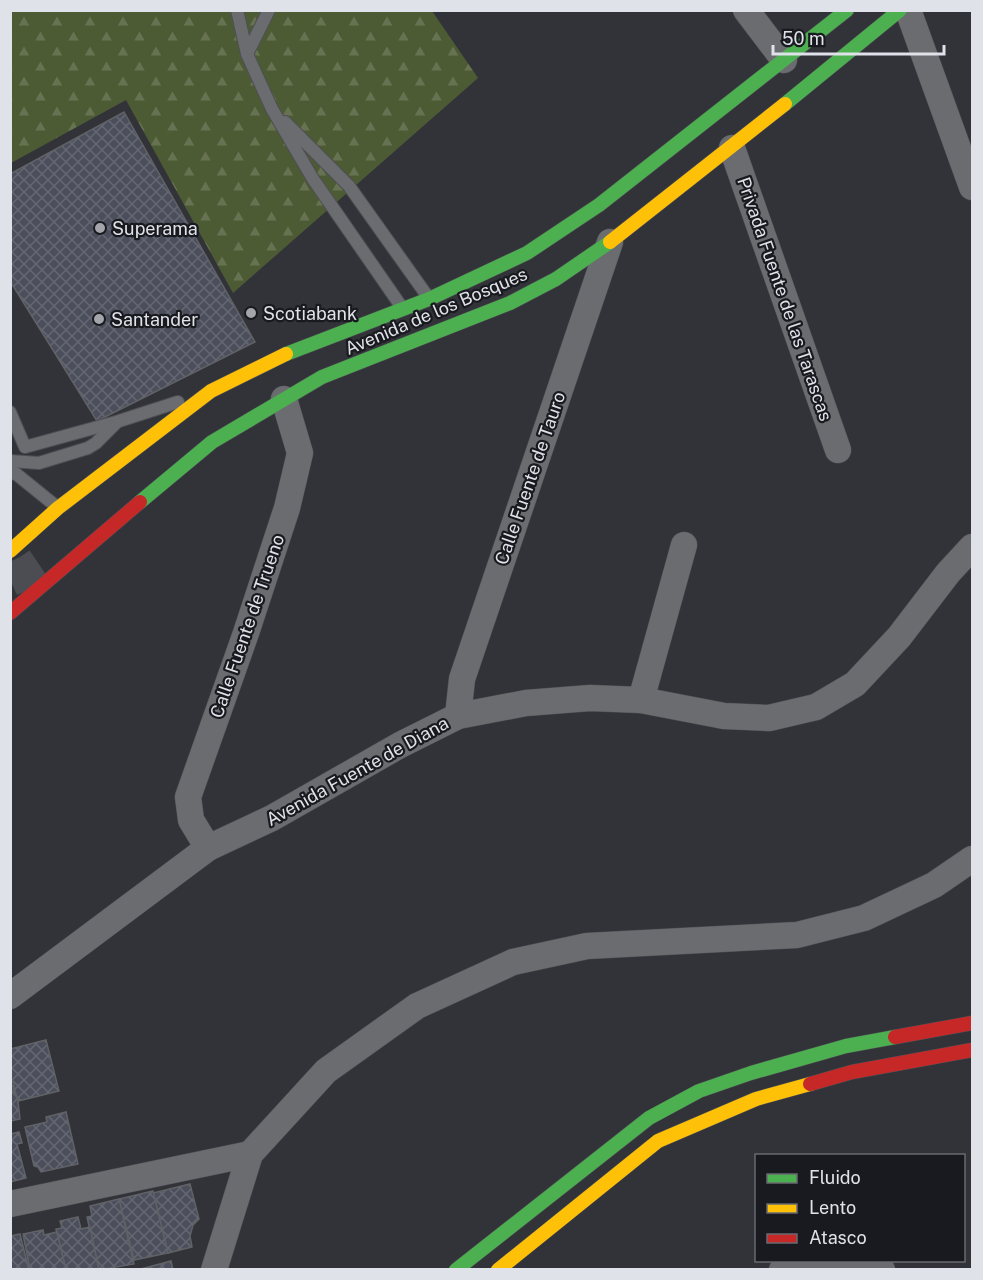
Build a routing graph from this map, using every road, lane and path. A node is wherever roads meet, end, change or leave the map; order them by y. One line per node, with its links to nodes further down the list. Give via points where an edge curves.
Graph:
1 (237, 10): 7 (lane)
2 (269, 10): 7 (lane)
3 (746, 10): 8 (street)
4 (847, 10): 8 (main road, Avenida de los Bosques)
5 (900, 10): 10 (main road, Avenida de los Bosques)
6 (908, 10): 11 (street)
7 (247, 54): 9 (lane)
8 (784, 60): 13 (main road, Avenida de los Bosques, via 590,211 527,253)
9 (272, 109): 13 (lane, via 349,186); 14 (lane, via 314,179)
10 (732, 148): 12 (main road, Avenida de los Bosques); 20 (street, Privada Fuente de las Tarascas)
11 (972, 187)
12 (610, 242): 16 (main road, Avenida de los Bosques, via 556,279 510,303); 28 (street, Calle Fuente de Tauro, via 462,679)
13 (429, 299): 14 (main road, Avenida de los Bosques)
14 (404, 310): 15 (main road, Avenida de los Bosques, via 291,352)
15 (211, 391): 18 (lane); 22 (main road, Avenida de los Bosques)
16 (286, 391): 26 (main road, via 190,458); 29 (street, Calle Fuente de Trueno, via 300,453 287,508 188,797 191,820)
17 (10, 412): 19 (lane)
18 (116, 422): 19 (lane); 21 (lane, via 88,448)
19 (25, 447): 21 (lane)
20 (838, 450)
21 (14, 468): 22 (lane)
22 (58, 508): 25 (main road, Avenida de los Bosques)
23 (684, 545): 27 (street)
24 (972, 547): 27 (street, Avenida Fuente de Diana, via 855,684 816,708 769,718 724,716)
25 (10, 551)
26 (10, 613)
27 (641, 700): 28 (street, Avenida Fuente de Diana, via 590,698 526,703)
28 (458, 716): 29 (street, Avenida Fuente de Diana, via 272,818)
29 (208, 848): 31 (street, Avenida Fuente de Diana)
30 (972, 859): 34 (street, via 934,885 864,918 797,935 576,949 513,962 417,1006 326,1071)
31 (10, 996)
32 (972, 1023): 37 (main road, via 846,1046 699,1091 649,1118)
33 (972, 1050): 38 (main road, via 852,1072 756,1099 667,1136)
34 (250, 1154): 35 (street); 36 (street)
35 (10, 1204)
36 (214, 1269)
37 (456, 1269)
38 (498, 1269)
39 (782, 1269): 40 (street, via 861,1265)
40 (882, 1269)

